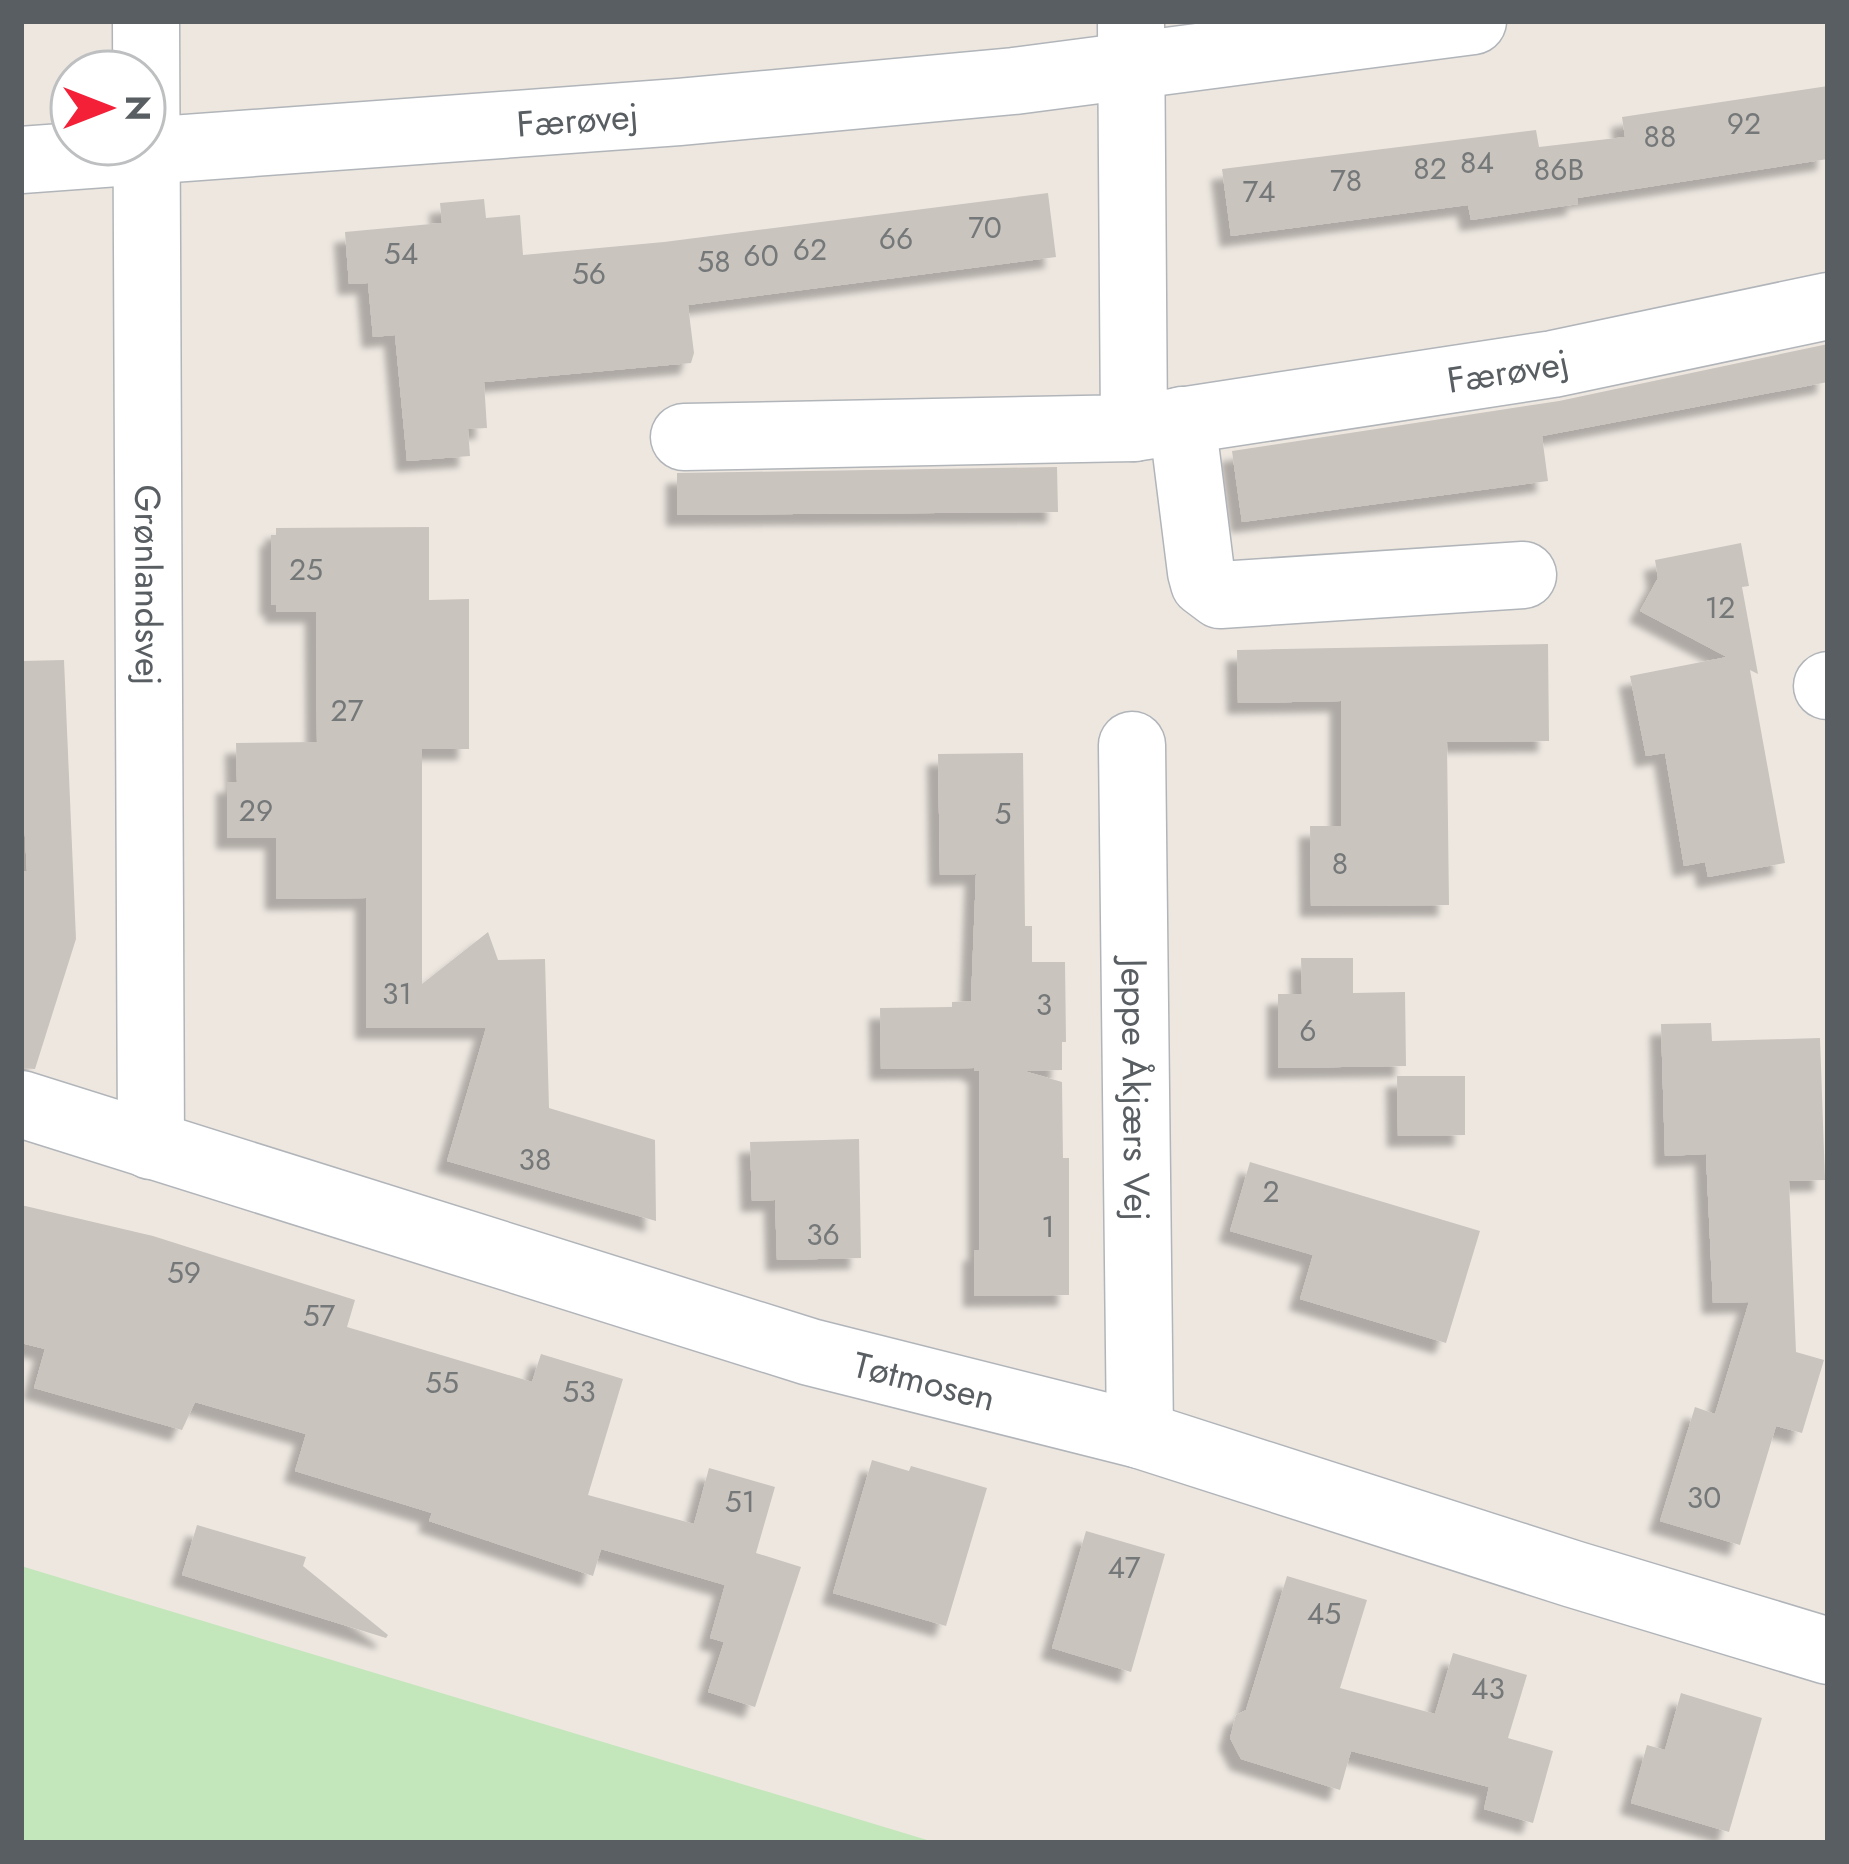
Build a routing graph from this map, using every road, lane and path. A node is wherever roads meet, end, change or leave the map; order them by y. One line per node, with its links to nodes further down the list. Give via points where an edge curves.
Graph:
1 (1473, 21): 2 (street, Færøvej)
2 (1131, 44): 3 (street, Færøvej, via 680,112); 6 (street)
3 (168, 149)
4 (147, 168): 11 (street, Grønlandsvej)
5 (1828, 306): 6 (street, Færøvej, via 1553,364)
6 (1158, 424): 7 (street, Færøvej); 8 (street, via 1204,583 1220,595)
7 (684, 437)
8 (1523, 575)
9 (1132, 745): 12 (street, Jeppe Åkjærs Vej)
10 (21, 1104): 11 (street, Tøtmosen)
11 (151, 1146): 12 (street, Tøtmosen, via 810,1352)
12 (1140, 1435): 13 (street, Tøtmosen)
13 (1828, 1651)

